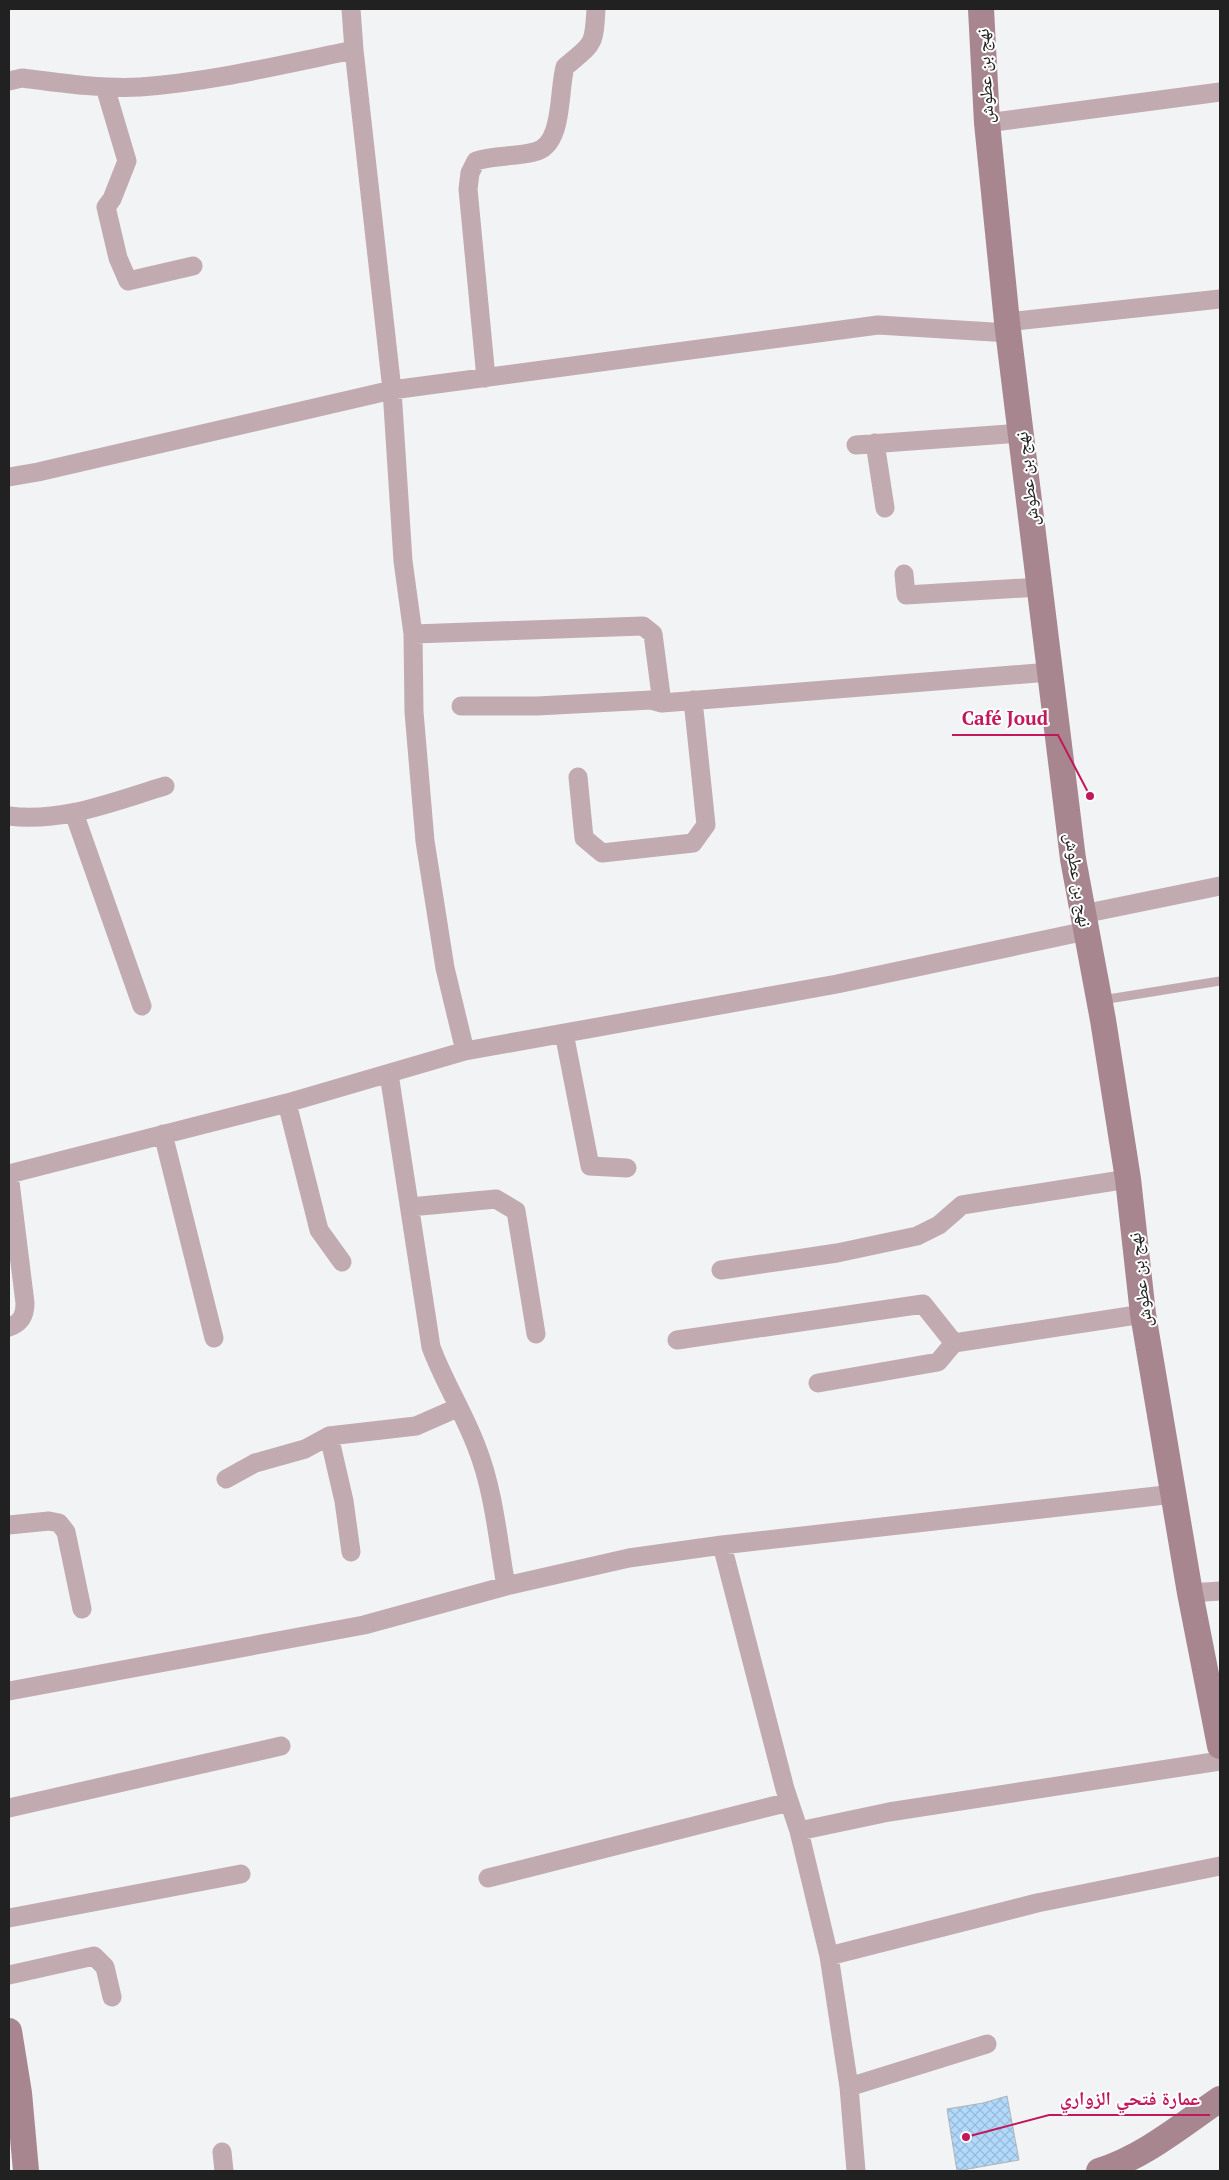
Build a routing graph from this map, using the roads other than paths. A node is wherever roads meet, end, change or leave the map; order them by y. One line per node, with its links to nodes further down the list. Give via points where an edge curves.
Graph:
1 (351, 9): 4 (street)
2 (596, 9): 12 (street, via 595,35 590,46 565,67 555,134 548,146 535,152 476,161 470,173 468,189)
3 (980, 9): 8 (street, نهج بن عطوش)
4 (354, 50): 6 (street, via 217,78 140,87); 13 (street)
5 (9, 80): 6 (street, via 22,78)
6 (105, 87): 9 (street, via 127,161 106,207 118,258 128,281)
7 (1220, 92): 8 (street)
8 (987, 123): 11 (street, نهج بن عطوش)
9 (193, 266)
10 (1220, 301): 11 (street)
11 (1008, 328): 12 (street, via 878,325); 14 (street, نهج بن عطوش)
12 (486, 378): 13 (street)
13 (392, 390): 17 (street); 21 (street, via 403,561)
14 (1022, 433): 15 (street); 20 (street, نهج بن عطوش)
15 (874, 443): 16 (street); 18 (street)
16 (856, 444)
17 (9, 477)
18 (885, 508)
19 (904, 574): 20 (street, via 906,595)
20 (1040, 587): 22 (street, نهج بن عطوش)
21 (414, 634): 24 (street, via 643,626 653,634); 36 (street, via 414,712 425,841 445,968)
22 (1050, 672): 23 (street); 31 (street, نهج بن عطوش, via 1073,860)
23 (693, 700): 24 (street); 26 (street, via 706,825 693,843 602,853 584,838)
24 (662, 702): 25 (street)
25 (461, 706)
26 (578, 777)
27 (165, 786): 28 (street)
28 (74, 813): 29 (street); 34 (street)
29 (9, 816)
30 (1220, 886): 31 (street)
31 (1085, 922): 33 (street, نهج بن عطوش); 35 (street, via 837,984)
32 (1220, 980): 33 (lane)
33 (1099, 1000): 42 (street, نهج بن عطوش)
34 (142, 1006)
35 (564, 1033): 36 (street); 40 (street, via 590,1166)
36 (465, 1051): 37 (street)
37 (389, 1074): 38 (street); 43 (street)
38 (287, 1104): 39 (street); 44 (street, via 319,1230)
39 (163, 1134): 41 (street); 49 (street)
40 (627, 1168)
41 (9, 1174): 47 (street, via 25,1303 22,1318 18,1324)
42 (1128, 1179): 45 (street, via 962,1205 939,1225 917,1236 837,1253); 46 (street, نهج بن عطوش)
43 (410, 1207): 48 (street, via 496,1199 516,1211); 53 (street, via 432,1347)
44 (342, 1262)
45 (721, 1270)
46 (1143, 1314): 51 (street); 56 (street, نهج بن عطوش)
47 (9, 1327)
48 (536, 1334)
49 (214, 1338)
50 (677, 1340): 51 (street, via 923,1304)
51 (954, 1343): 52 (street, via 938,1362)
52 (818, 1383)
53 (457, 1408): 54 (street, via 416,1426); 60 (street, via 477,1447 485,1473)
54 (329, 1436): 55 (street, via 305,1449 255,1463); 59 (street, via 344,1501)
55 (226, 1479)
56 (1174, 1494): 58 (street); 62 (street, نهج بن عطوش)
57 (9, 1525): 63 (street, via 59,1523 66,1532)
58 (722, 1544): 60 (street, via 629,1558); 68 (street)
59 (351, 1552)
60 (506, 1586): 64 (street, via 364,1625)
61 (1220, 1591): 62 (street)
62 (1190, 1593): 66 (street, نهج بن عطوش)
63 (82, 1609)
64 (9, 1691)
65 (281, 1746): 69 (street)
66 (1220, 1746)
67 (1220, 1761): 70 (street, via 889,1812)
68 (789, 1802): 70 (street); 73 (street)
69 (9, 1808)
70 (799, 1831): 75 (street)
71 (1220, 1866): 75 (street, via 1037,1904)
72 (241, 1874): 74 (street)
73 (488, 1878)
74 (9, 1918)
75 (829, 1956): 80 (street)
76 (9, 1975): 77 (street, via 94,1956 105,1967)
77 (112, 1997)
78 (9, 2031): 83 (street)
79 (987, 2044): 80 (street)
80 (849, 2087): 85 (street)
81 (1220, 2099): 86 (street, via 1144,2151 1121,2164)
82 (222, 2152): 84 (street)
83 (26, 2171)
84 (224, 2171)
85 (856, 2171)
86 (1099, 2171)

